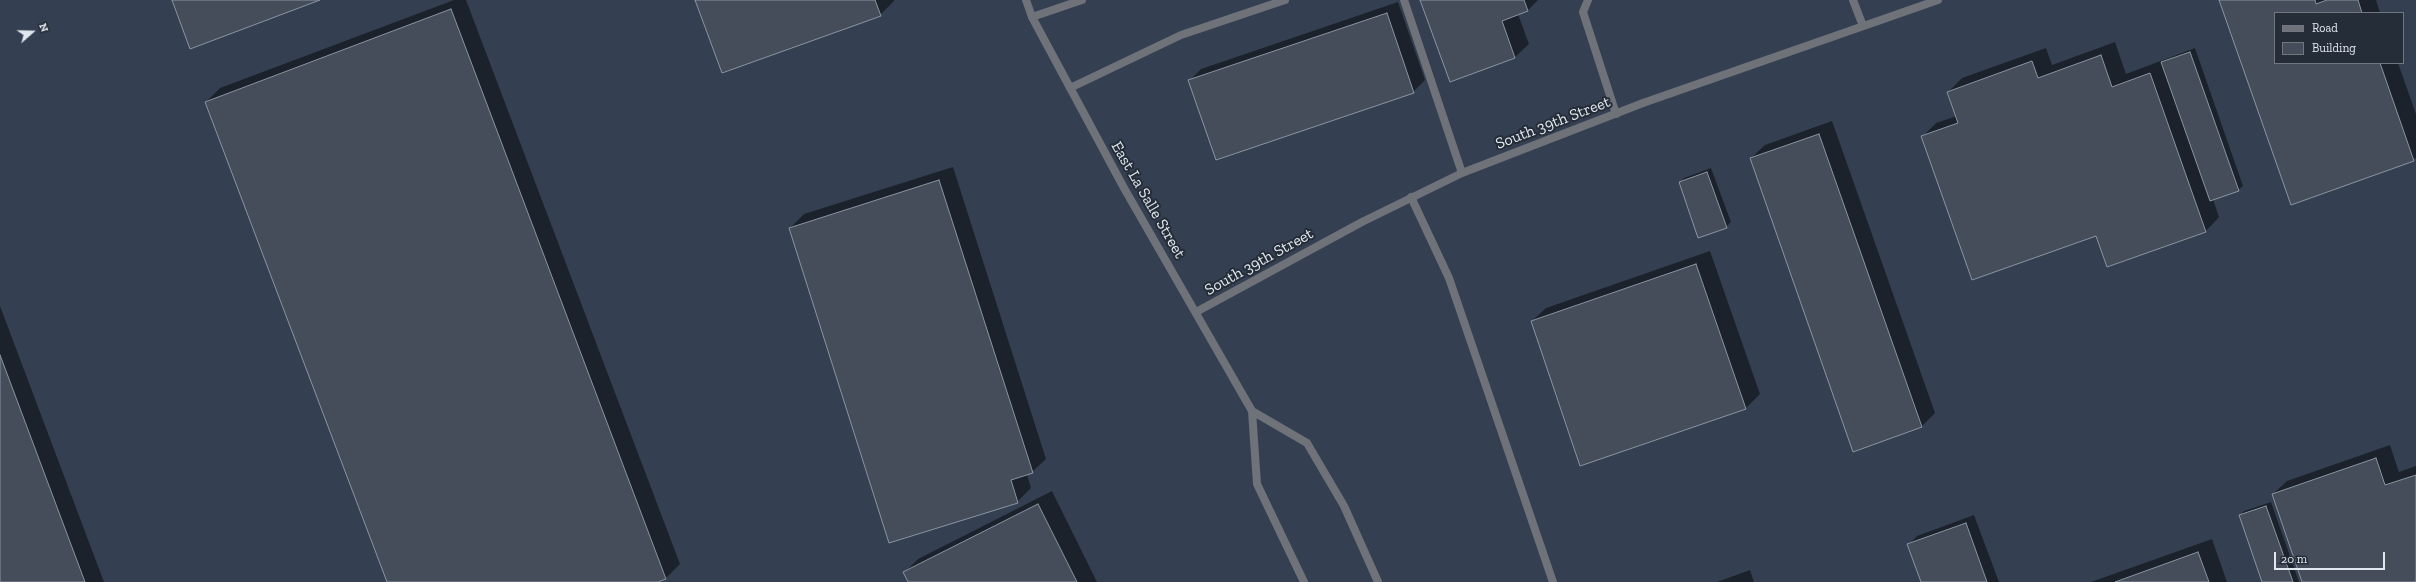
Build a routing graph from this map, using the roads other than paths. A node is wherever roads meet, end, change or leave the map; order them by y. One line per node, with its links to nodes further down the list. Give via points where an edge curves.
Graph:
1 (1026, 0): 8 (street, East La Salle Street)
2 (1082, 0): 8 (street)
3 (1285, 0): 10 (street, via 1181,35)
4 (1404, 0): 12 (street)
5 (1588, 0): 11 (street, via 1583,12)
6 (1853, 0): 9 (street)
7 (1938, 0): 9 (street, South 39th Street)
8 (1032, 17): 10 (street, East La Salle Street)
9 (1863, 26): 11 (street, South 39th Street)
10 (1070, 88): 14 (street, East La Salle Street)
11 (1616, 114): 12 (street, South 39th Street)
12 (1462, 173): 13 (street, South 39th Street)
13 (1411, 197): 14 (street, South 39th Street); 18 (street, via 1449,278)
14 (1196, 312): 15 (street, East La Salle Street)
15 (1252, 411): 16 (street, East La Salle Street, via 1257,484); 17 (street, via 1307,443 1344,506)
16 (1304, 582)
17 (1378, 582)
18 (1553, 582)

